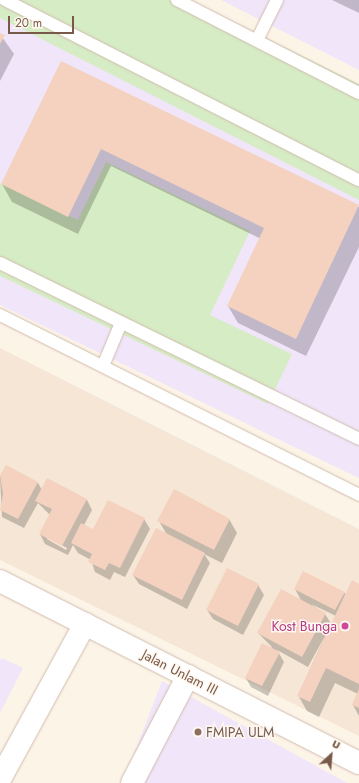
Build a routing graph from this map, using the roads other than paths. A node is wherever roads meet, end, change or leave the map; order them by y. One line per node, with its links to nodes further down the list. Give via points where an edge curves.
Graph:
1 (5, 0): 6 (lane)
2 (177, 0): 4 (lane)
3 (277, 0): 4 (lane)
4 (257, 40): 5 (lane)
5 (359, 92)
6 (359, 180)
7 (0, 263): 9 (lane)
8 (0, 315): 10 (lane)
9 (121, 323): 10 (lane); 11 (lane)
10 (103, 366): 12 (lane)
11 (359, 439)
12 (359, 495)
13 (0, 581): 14 (street, Jalan Unlam III)
14 (86, 624): 15 (street, Jalan Unlam III); 17 (street)
15 (188, 676): 16 (street, Jalan Unlam III); 18 (street)
16 (359, 763)
17 (0, 779)
18 (132, 783)

